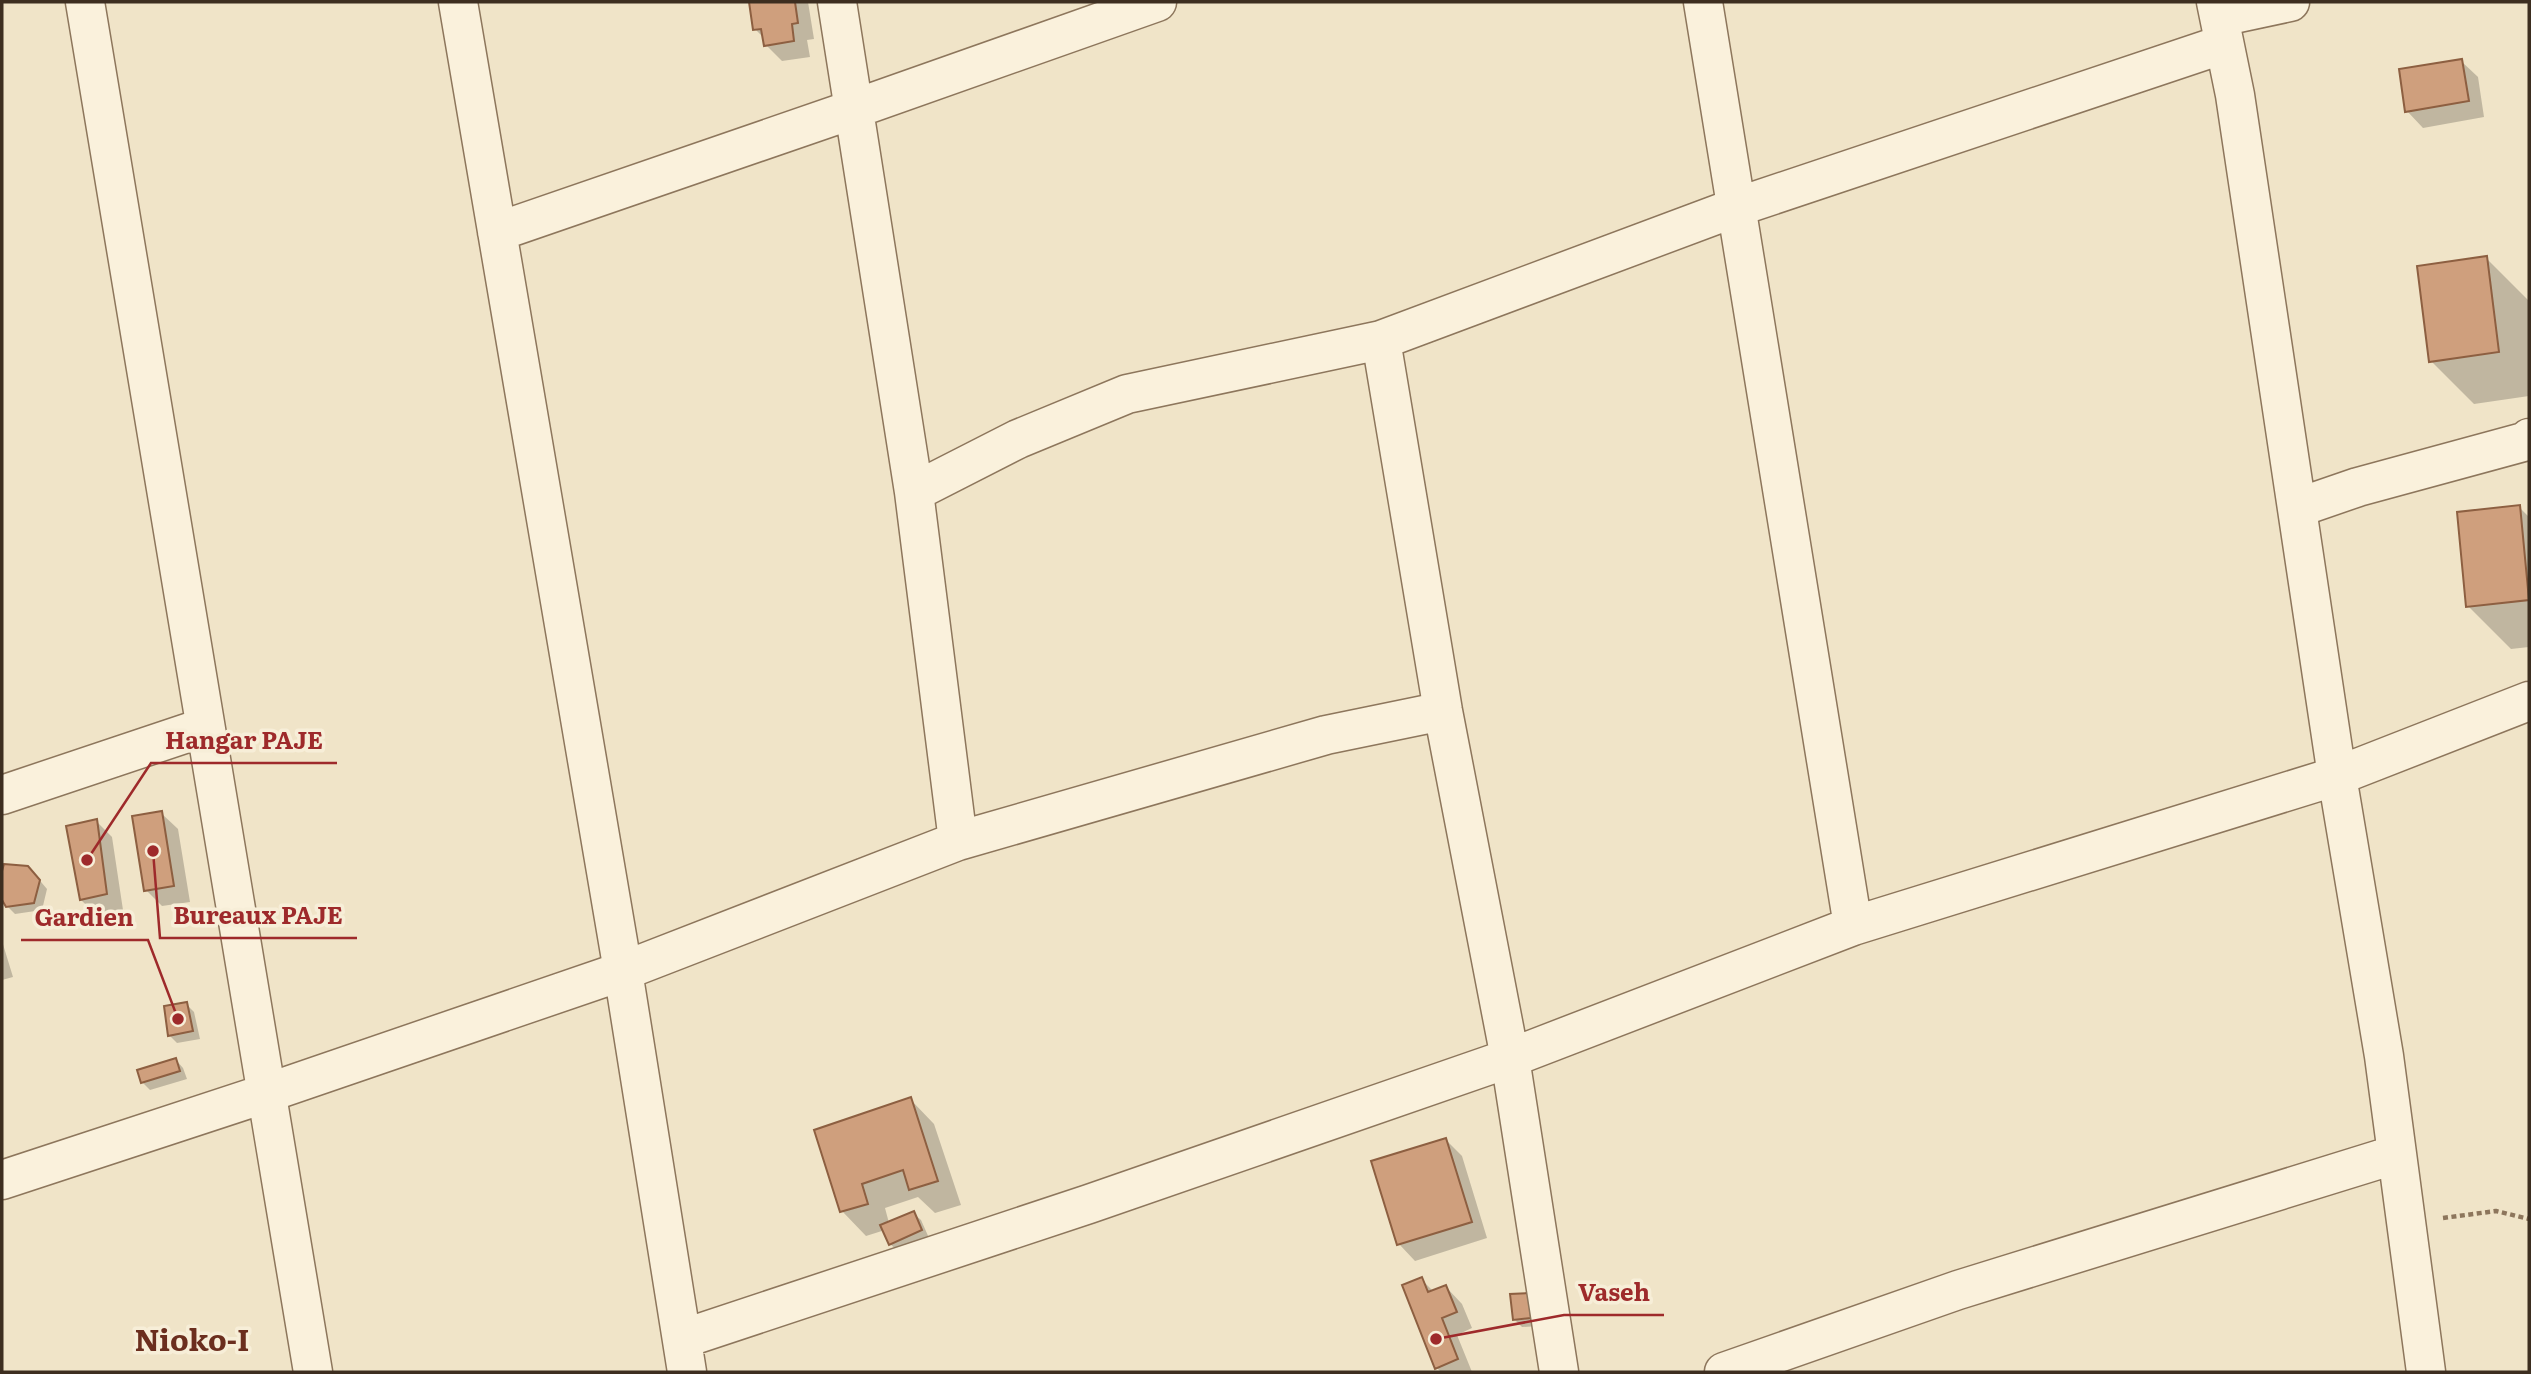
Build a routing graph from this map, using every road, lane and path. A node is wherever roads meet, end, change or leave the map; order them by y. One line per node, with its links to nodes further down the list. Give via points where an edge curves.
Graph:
1 (85, 2): 17 (street)
2 (458, 2): 10 (street)
3 (837, 2): 8 (street)
4 (1157, 2): 8 (street)
5 (1703, 2): 9 (street)
6 (2290, 2): 7 (street)
7 (2220, 21): 9 (street); 14 (street)
8 (854, 109): 10 (street); 13 (street)
9 (1737, 207): 11 (street); 21 (street)
10 (497, 232): 22 (street)
11 (1381, 340): 13 (street, via 1127,394 1018,439); 16 (street)
12 (2529, 441): 14 (street)
13 (914, 492): 20 (street)
14 (2297, 508): 18 (street)
15 (2529, 701): 18 (street)
16 (1443, 711): 20 (street, via 1326,735); 23 (street)
17 (205, 727): 19 (street); 24 (street)
18 (2337, 776): 21 (street); 25 (street)
19 (2, 795)
20 (958, 841): 22 (street)
21 (1853, 926): 23 (street)
22 (623, 971): 24 (street); 29 (street)
23 (1510, 1058): 29 (street, via 1089,1203); 31 (street)
24 (267, 1093): 26 (street); 30 (street)
25 (2397, 1154): 28 (street); 32 (street, via 1958,1290)
26 (2, 1180)
27 (2529, 1219): 28 (path, via 2496,1212)
28 (2407, 1222): 33 (street)
29 (684, 1356)
30 (313, 1372)
31 (1559, 1372)
32 (1724, 1372)
33 (2426, 1372)

